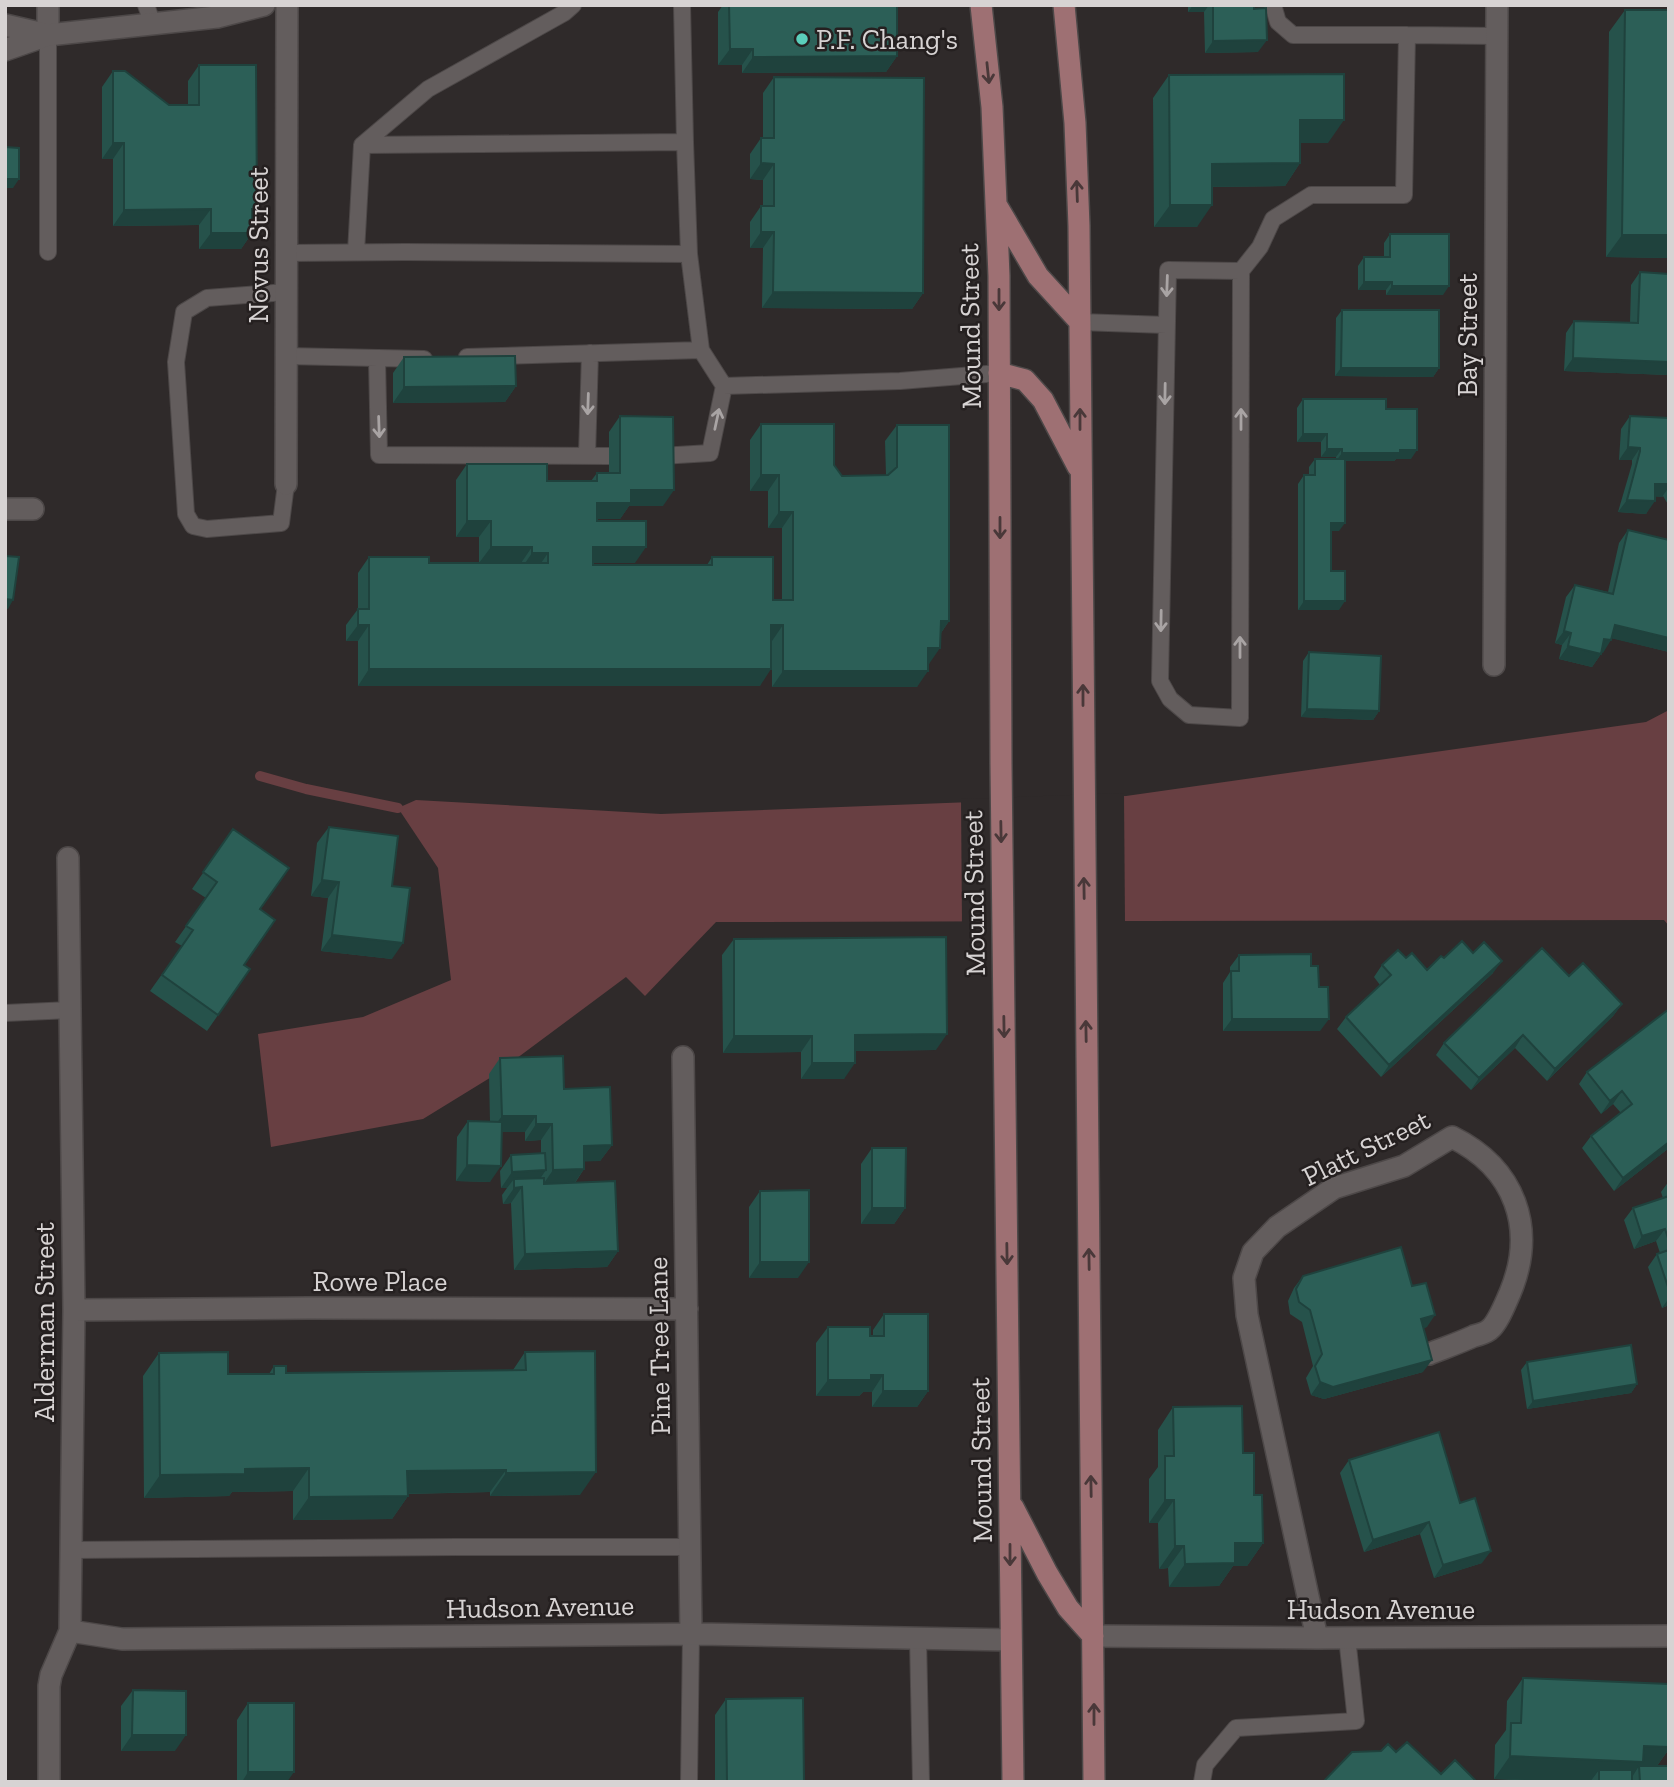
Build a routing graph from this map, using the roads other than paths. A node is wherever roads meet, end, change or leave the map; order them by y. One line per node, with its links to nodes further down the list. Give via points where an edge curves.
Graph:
1 (48, 5): 12 (street)
2 (264, 5): 10 (street, via 217,18)
3 (287, 5): 21 (street, Novus Street)
4 (573, 5): 17 (lane, via 428,89)
5 (682, 5): 16 (lane)
6 (981, 5): 18 (main road, Mound Street, one-way to 18)
7 (1064, 5): 25 (main road, one-way to 7, via 1075,123)
8 (1273, 5): 13 (lane, via 1278,22 1293,35)
9 (1497, 5): 14 (street, Bay Street)
10 (149, 15): 12 (street)
11 (5, 25): 12 (street)
12 (48, 35): 15 (street); 19 (lane)
13 (1407, 35): 14 (lane); 23 (lane, via 1404,195 1311,195 1273,219 1260,247)
14 (1497, 36): 40 (street, Bay Street)
15 (5, 50)
16 (685, 142): 17 (lane); 22 (lane)
17 (362, 145): 20 (lane)
18 (996, 204): 25 (main road, via 1038,276); 31 (main road, Mound Street, one-way to 31)
19 (48, 252)
20 (356, 252): 21 (lane); 22 (lane)
21 (286, 253): 24 (street, Novus Street)
22 (690, 254): 27 (lane)
23 (1241, 271): 26 (lane, one-way to 26, via 1168,270); 26 (lane, one-way to 23, via 1160,681 1170,699 1189,715 1240,718)
24 (286, 292): 29 (street, Novus Street); 37 (lane, via 207,298 184,312 176,362 186,514 193,526 281,523)
25 (1080, 322): 26 (lane); 36 (main road, one-way to 25)
26 (1166, 325)
27 (701, 350): 28 (lane); 32 (lane)
28 (590, 353): 30 (lane); 33 (lane, one-way to 33)
29 (286, 356): 30 (lane); 37 (street, Novus Street)
30 (377, 359): 33 (lane, one-way to 33, via 379,454)
31 (999, 373): 32 (lane); 36 (main road, via 1025,380 1043,400); 48 (main road, Mound Street, one-way to 48)
32 (724, 386): 35 (lane, one-way to 32, via 709,453)
33 (587, 456): 34 (lane)
34 (608, 456)
35 (661, 456)
36 (1081, 472): 53 (main road, one-way to 36)
37 (286, 484)
38 (5, 509): 39 (street)
39 (33, 509)
40 (1494, 666)
41 (68, 858): 42 (street, Alderman Street)
42 (70, 1010): 43 (lane); 46 (street, Alderman Street)
43 (5, 1013)
44 (683, 1057): 45 (street, Pine Tree Lane)
45 (687, 1309): 46 (street, Rowe Place); 49 (street, Pine Tree Lane)
46 (74, 1310): 50 (street, Alderman Street)
47 (1429, 1354): 57 (street, Platt Street, via 1489,1330 1517,1277 1522,1237 1509,1188 1488,1161 1452,1137 1404,1166 1334,1188 1300,1211 1253,1252 1244,1278 1247,1315)
48 (1010, 1502): 53 (main road, via 1068,1608); 58 (main road, Mound Street, one-way to 58)
49 (689, 1547): 50 (lane); 52 (street, Pine Tree Lane)
50 (71, 1550): 51 (street, Alderman Street)
51 (70, 1631): 52 (street, Hudson Avenue, via 122,1639); 59 (street, Alderman Street, via 51,1675)
52 (691, 1634): 56 (street, Hudson Avenue); 60 (lane)
53 (1093, 1636): 57 (street, Hudson Avenue); 63 (main road, one-way to 53)
54 (1669, 1636): 55 (street, Hudson Avenue)
55 (1347, 1637): 57 (street, Hudson Avenue); 64 (lane, via 1356,1721 1236,1728 1205,1765)
56 (918, 1638): 58 (street, Hudson Avenue); 61 (lane)
57 (1317, 1638)
58 (1011, 1640): 62 (main road, Mound Street)
59 (49, 1782)
60 (689, 1782)
61 (921, 1782)
62 (1013, 1782)
63 (1094, 1782)
64 (1202, 1782)

